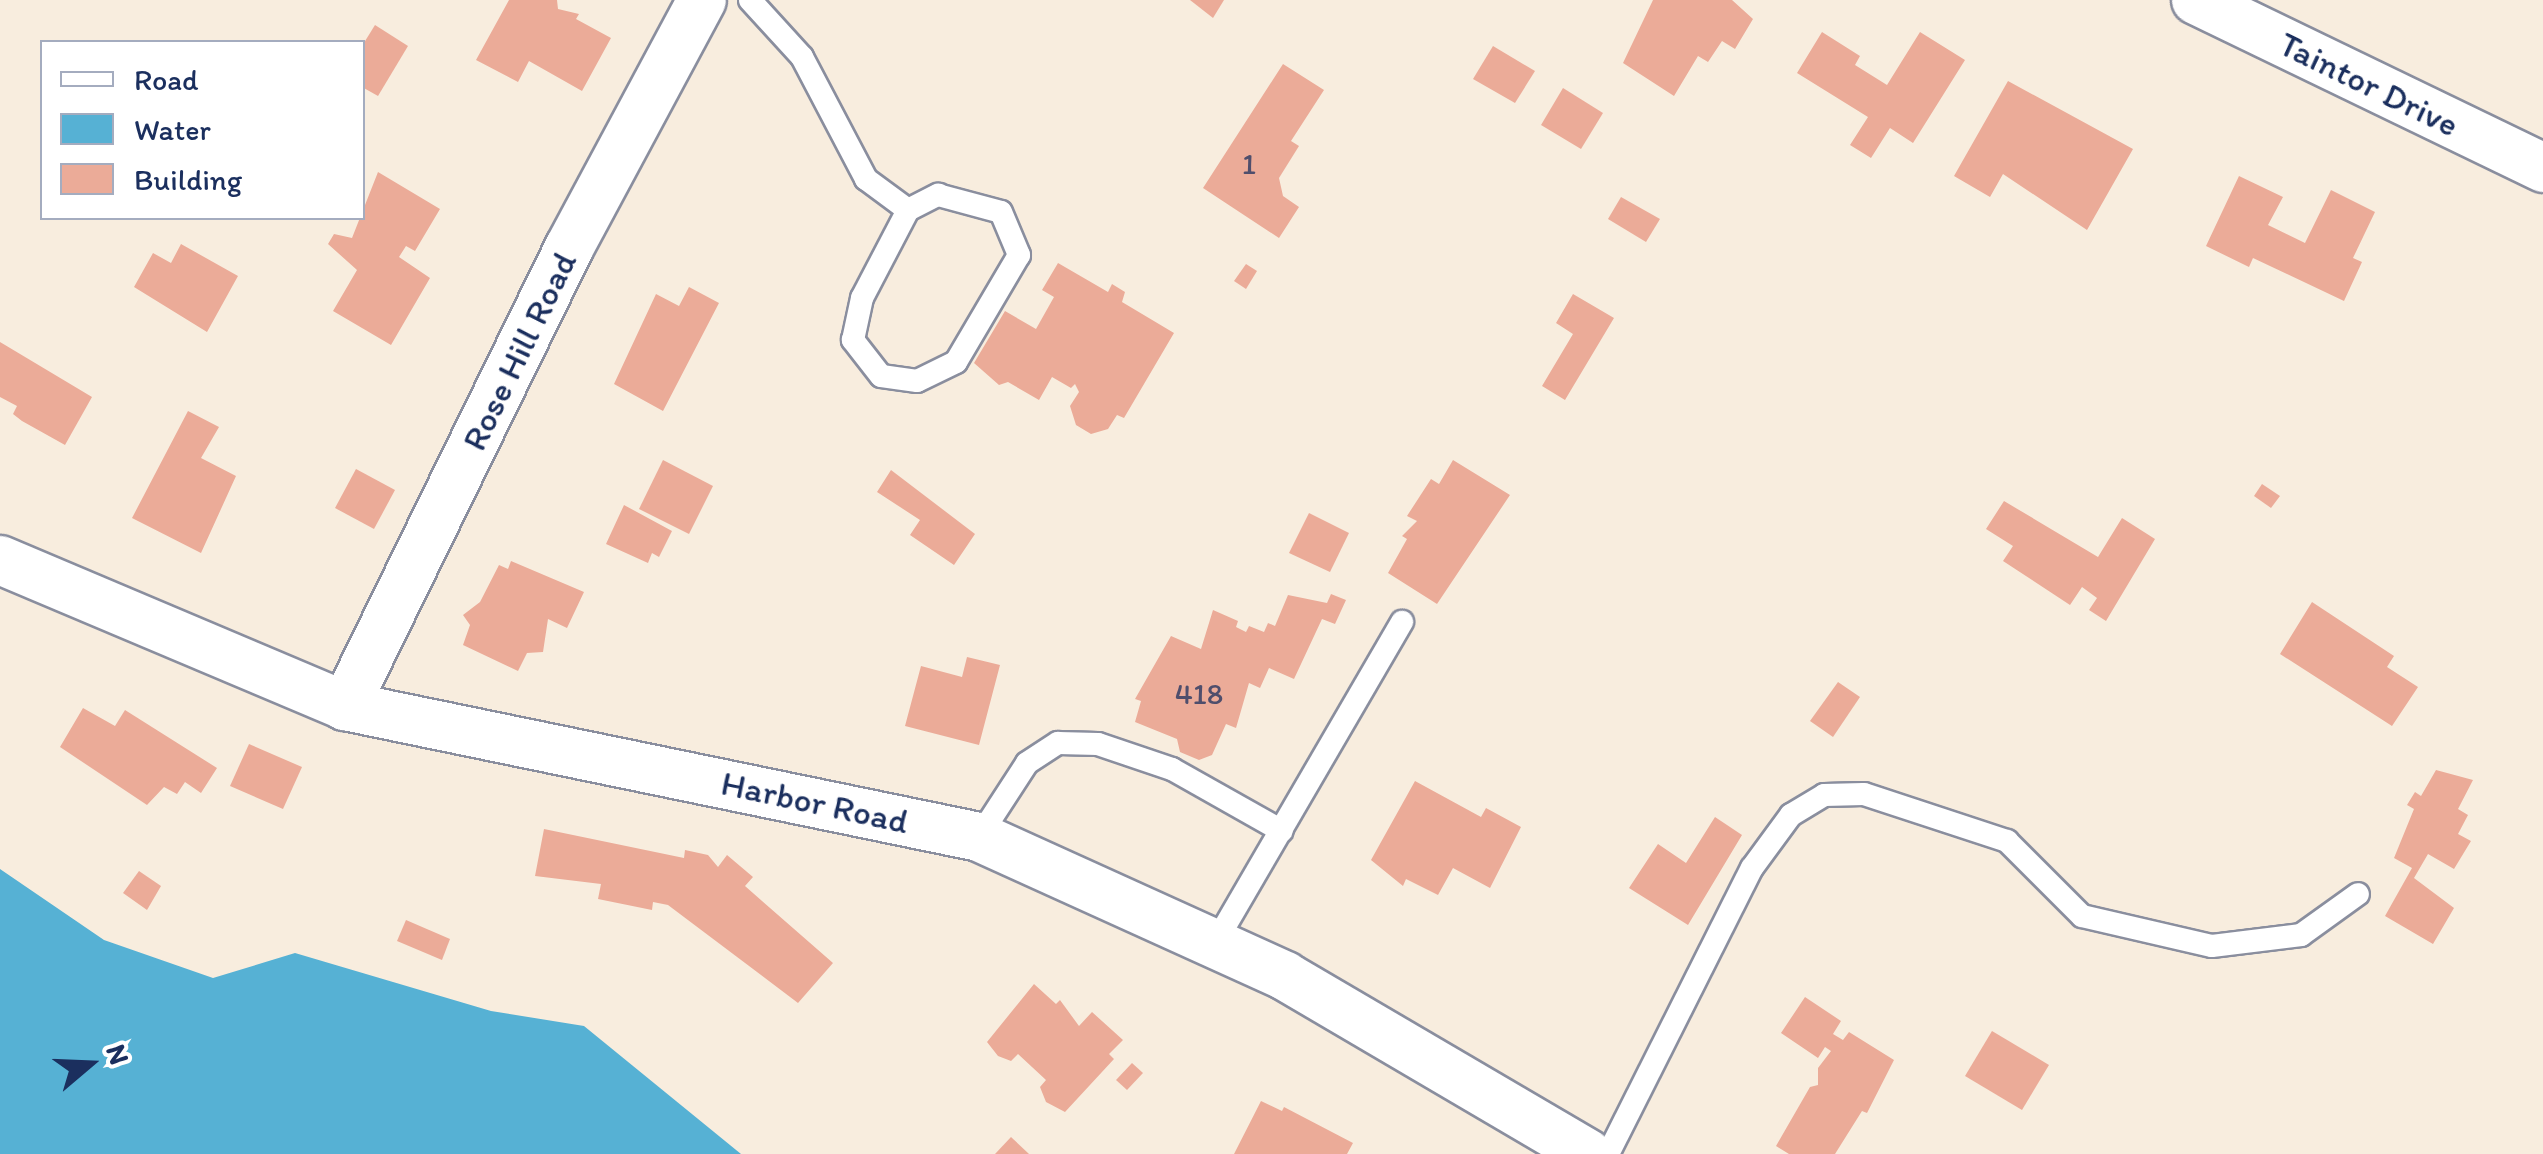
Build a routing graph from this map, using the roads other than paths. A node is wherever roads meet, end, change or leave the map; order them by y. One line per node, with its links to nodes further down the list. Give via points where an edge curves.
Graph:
1 (702, 0): 8 (street, Rose Hill Road, via 569,248)
2 (750, 0): 5 (lane, via 802,56 866,179)
3 (2196, 0): 4 (street, Taintor Drive)
4 (2543, 168)
5 (908, 210): 5 (lane, via 938,195 1001,212 1019,255 956,362 917,381 881,376 854,340 862,298)
6 (0, 560): 8 (street, Harbor Road)
7 (1402, 622): 9 (lane)
8 (344, 706): 10 (street, Harbor Road)
9 (1282, 831): 10 (lane, via 1172,769 1098,744 1058,744 1028,763); 12 (lane)
10 (979, 837): 12 (street, Harbor Road)
11 (2358, 894): 14 (lane, via 2301,936 2212,946 2082,916 2008,841 1864,794 1824,795 1791,815 1752,868)
12 (1214, 945): 13 (street, Harbor Road, via 1286,976)
13 (1588, 1154)
14 (1608, 1154)

